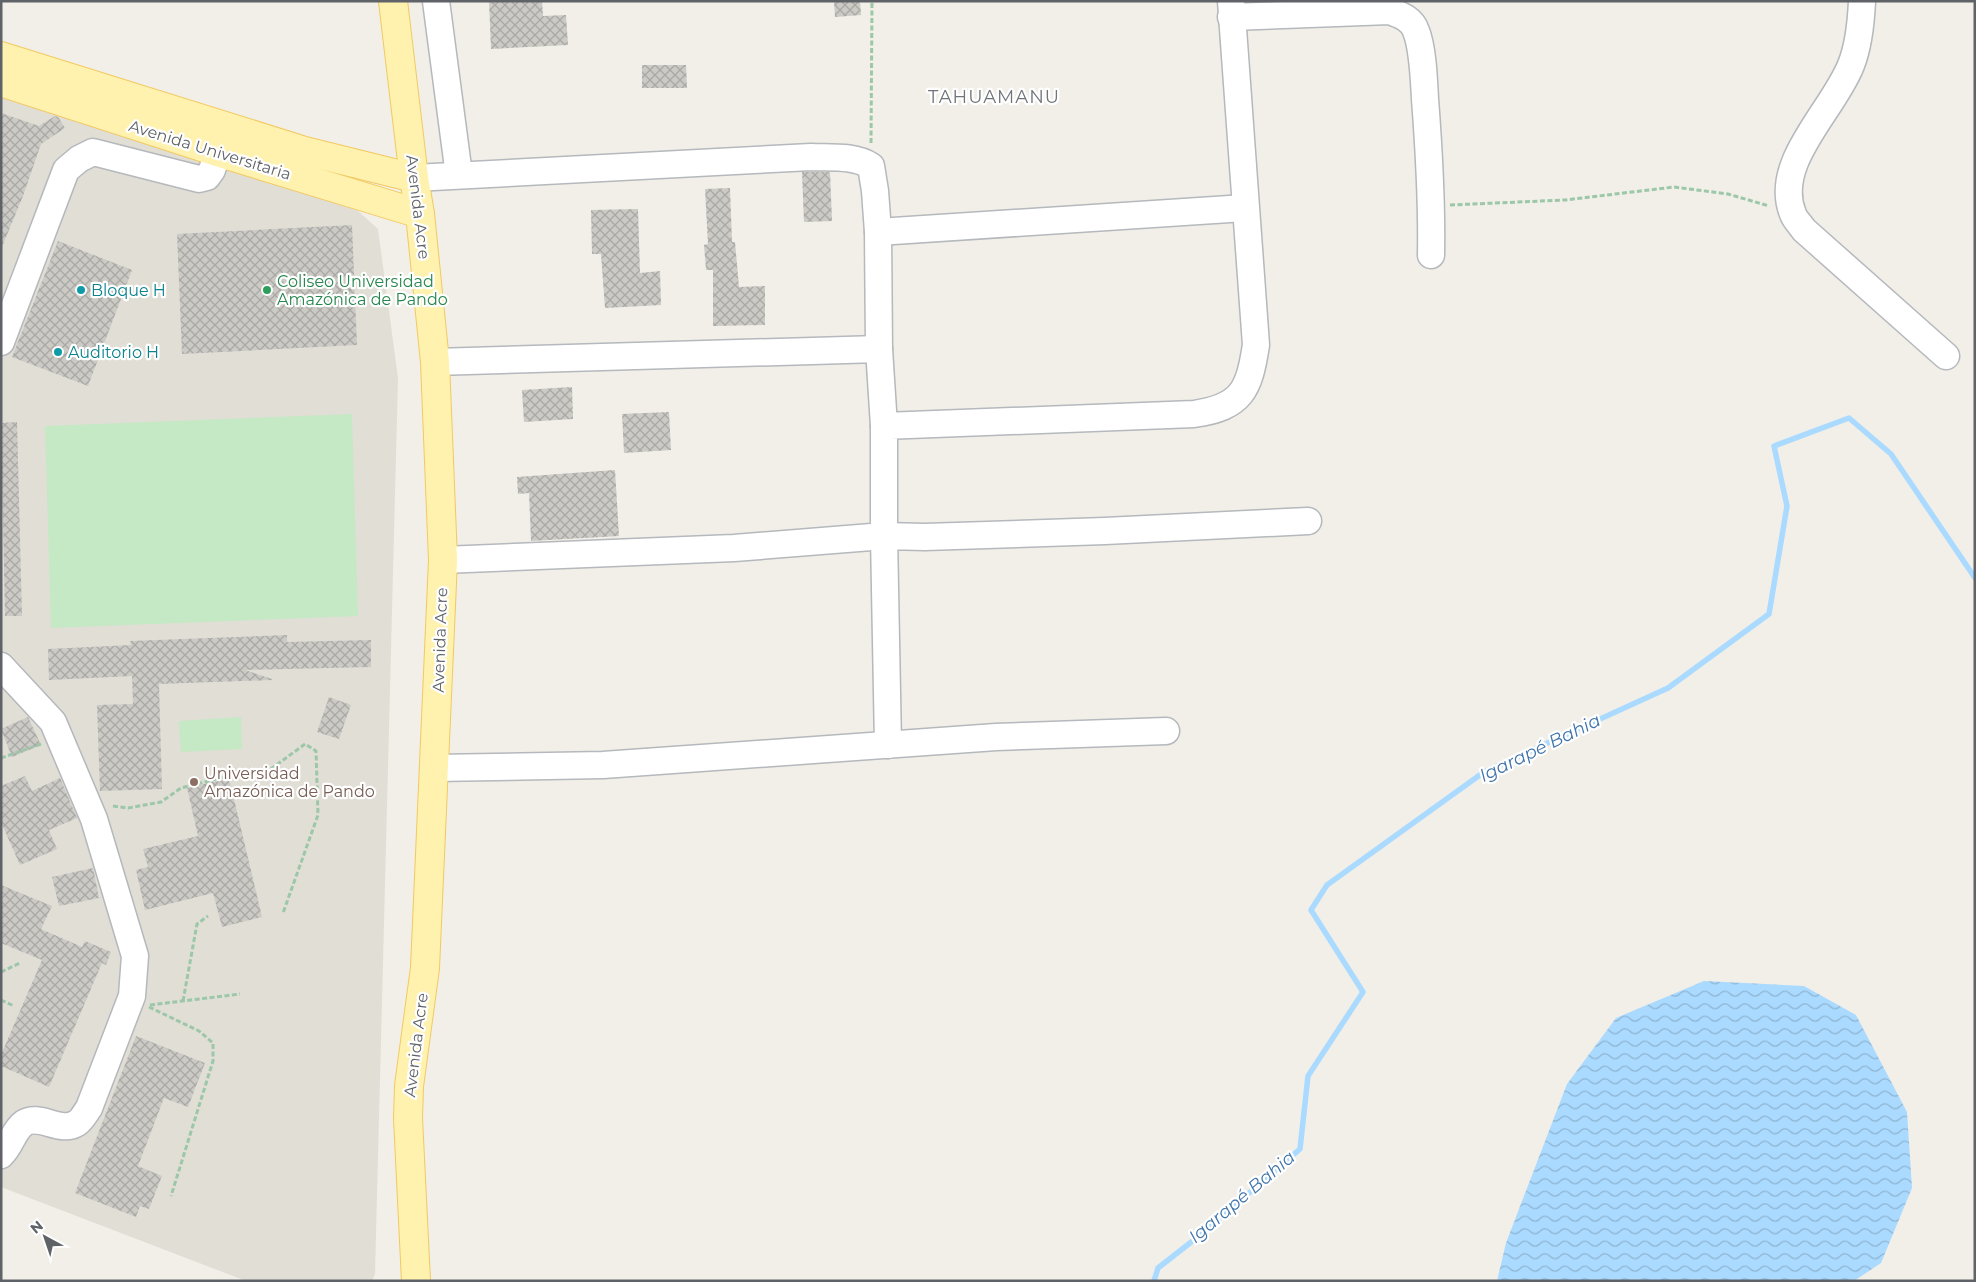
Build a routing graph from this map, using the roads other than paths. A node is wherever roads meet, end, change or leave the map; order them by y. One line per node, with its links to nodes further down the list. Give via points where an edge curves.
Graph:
1 (393, 1): 12 (main road, Avenida Acre)
2 (436, 1): 11 (street)
3 (1862, 1): 19 (street, via 1860,32 1850,66 1795,159 1788,191 1793,215 1804,230)
4 (1231, 9): 13 (street); 16 (street, via 1390,11 1409,20 1416,30 1423,69 1432,205)
5 (1, 56): 7 (main road, Avenida Universitaria)
6 (1, 82): 8 (main road, Avenida Universitaria)
7 (120, 93): 8 (main road); 9 (main road, Avenida Universitaria)
8 (114, 120): 10 (main road, Avenida Universitaria)
9 (227, 126): 10 (street); 12 (main road, Avenida Universitaria, via 305,151)
10 (217, 152): 14 (main road, Avenida Universitaria); 17 (street, via 212,170 207,177 199,179 93,152 66,170)
11 (459, 175): 12 (street); 15 (street, via 811,157 849,158 862,160 871,166)
12 (414, 178): 14 (main road, Avenida Acre)
13 (1245, 208): 15 (street); 21 (street, via 1256,345 1246,386 1227,406 1194,414)
14 (420, 214): 20 (main road, Avenida Acre)
15 (878, 232): 18 (street)
16 (1431, 255)
17 (1, 342)
18 (879, 349): 20 (street); 21 (street)
19 (1946, 356)
20 (435, 362): 24 (main road, Avenida Acre)
21 (884, 426): 23 (street)
22 (1308, 521): 23 (street, via 1105,531)
23 (884, 536): 24 (street, via 734,548); 27 (street)
24 (443, 560): 28 (main road, Avenida Acre)
25 (1, 666): 29 (street, via 53,722 94,819 135,956 132,996 89,1108 77,1124 59,1127 37,1120 25,1122)
26 (1166, 731): 27 (street, via 996,737)
27 (888, 745): 28 (street, via 603,765)
28 (434, 768): 30 (main road, Avenida Acre, via 425,968 409,1086)
29 (1, 1155)
30 (416, 1281)

